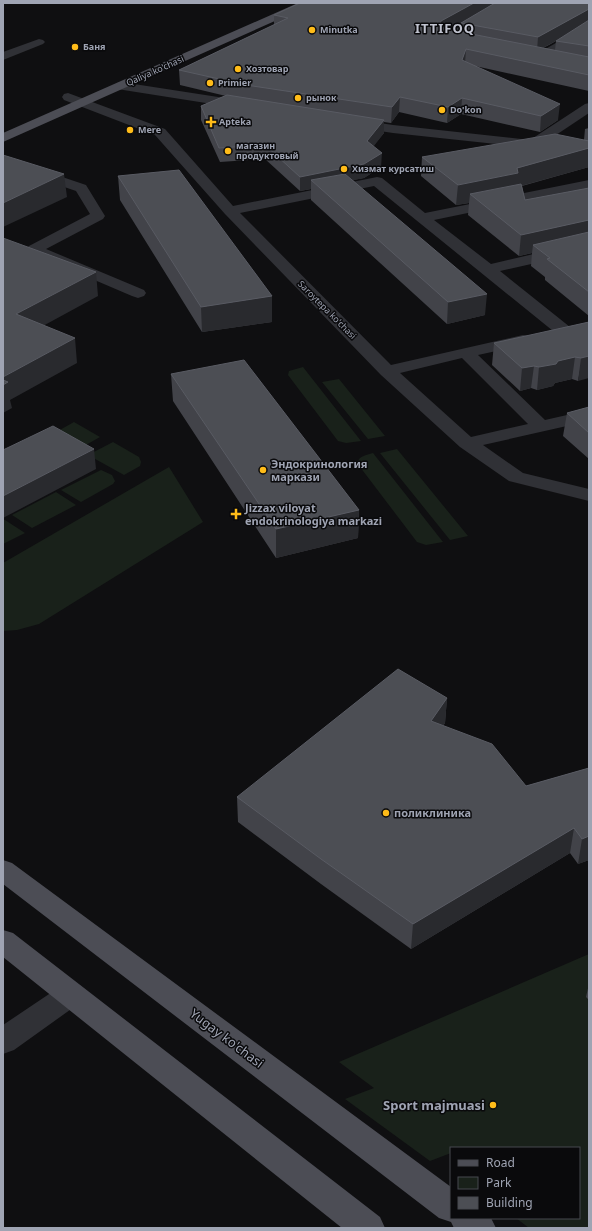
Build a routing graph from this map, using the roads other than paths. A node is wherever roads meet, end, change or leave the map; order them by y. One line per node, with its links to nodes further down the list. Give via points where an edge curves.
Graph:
1 (280, 3): 12 (main road, Qaliya ko'chasi)
2 (306, 3): 11 (main road, Qaliya ko'chasi)
3 (509, 3): 6 (street, via 445,38)
4 (589, 27): 9 (street)
5 (39, 42): 8 (street)
6 (474, 44)
7 (525, 54): 9 (street)
8 (3, 56)
9 (539, 57): 10 (street)
10 (589, 67)
11 (121, 86): 13 (main road, Qaliya ko'chasi); 14 (street)
12 (68, 97): 13 (street, Saroytepa ko'chasi); 17 (main road, Qaliya ko'chasi)
13 (82, 103): 18 (main road, Qaliya ko'chasi); 23 (street, Saroytepa ko'chasi, via 160,132)
14 (253, 107)
15 (589, 107): 19 (street)
16 (339, 121): 19 (street)
17 (3, 126)
18 (3, 138)
19 (533, 144): 20 (street)
20 (554, 148)
21 (3, 161): 27 (street, via 82,188 98,216 34,249)
22 (589, 184): 24 (street)
23 (230, 211): 24 (street, via 377,181); 31 (street, Saroytepa ko'chasi)
24 (422, 218): 26 (street)
25 (589, 246): 26 (street)
26 (488, 268): 29 (street)
27 (138, 293)
28 (583, 327): 29 (street)
29 (564, 331): 30 (street)
30 (466, 352): 31 (street); 33 (street)
31 (387, 371): 34 (street, Saroytepa ko'chasi)
32 (589, 415): 33 (street)
33 (541, 427): 34 (street)
34 (467, 443): 35 (street, Saroytepa ko'chasi, via 516,477)
35 (589, 495)
36 (3, 870): 40 (main road, Yugay ko'chasi)
37 (3, 941): 38 (main road)
38 (71, 994): 39 (street); 42 (main road)
39 (3, 1041)
40 (450, 1206)
41 (467, 1219): 43 (main road)
42 (368, 1228)
43 (479, 1228)

